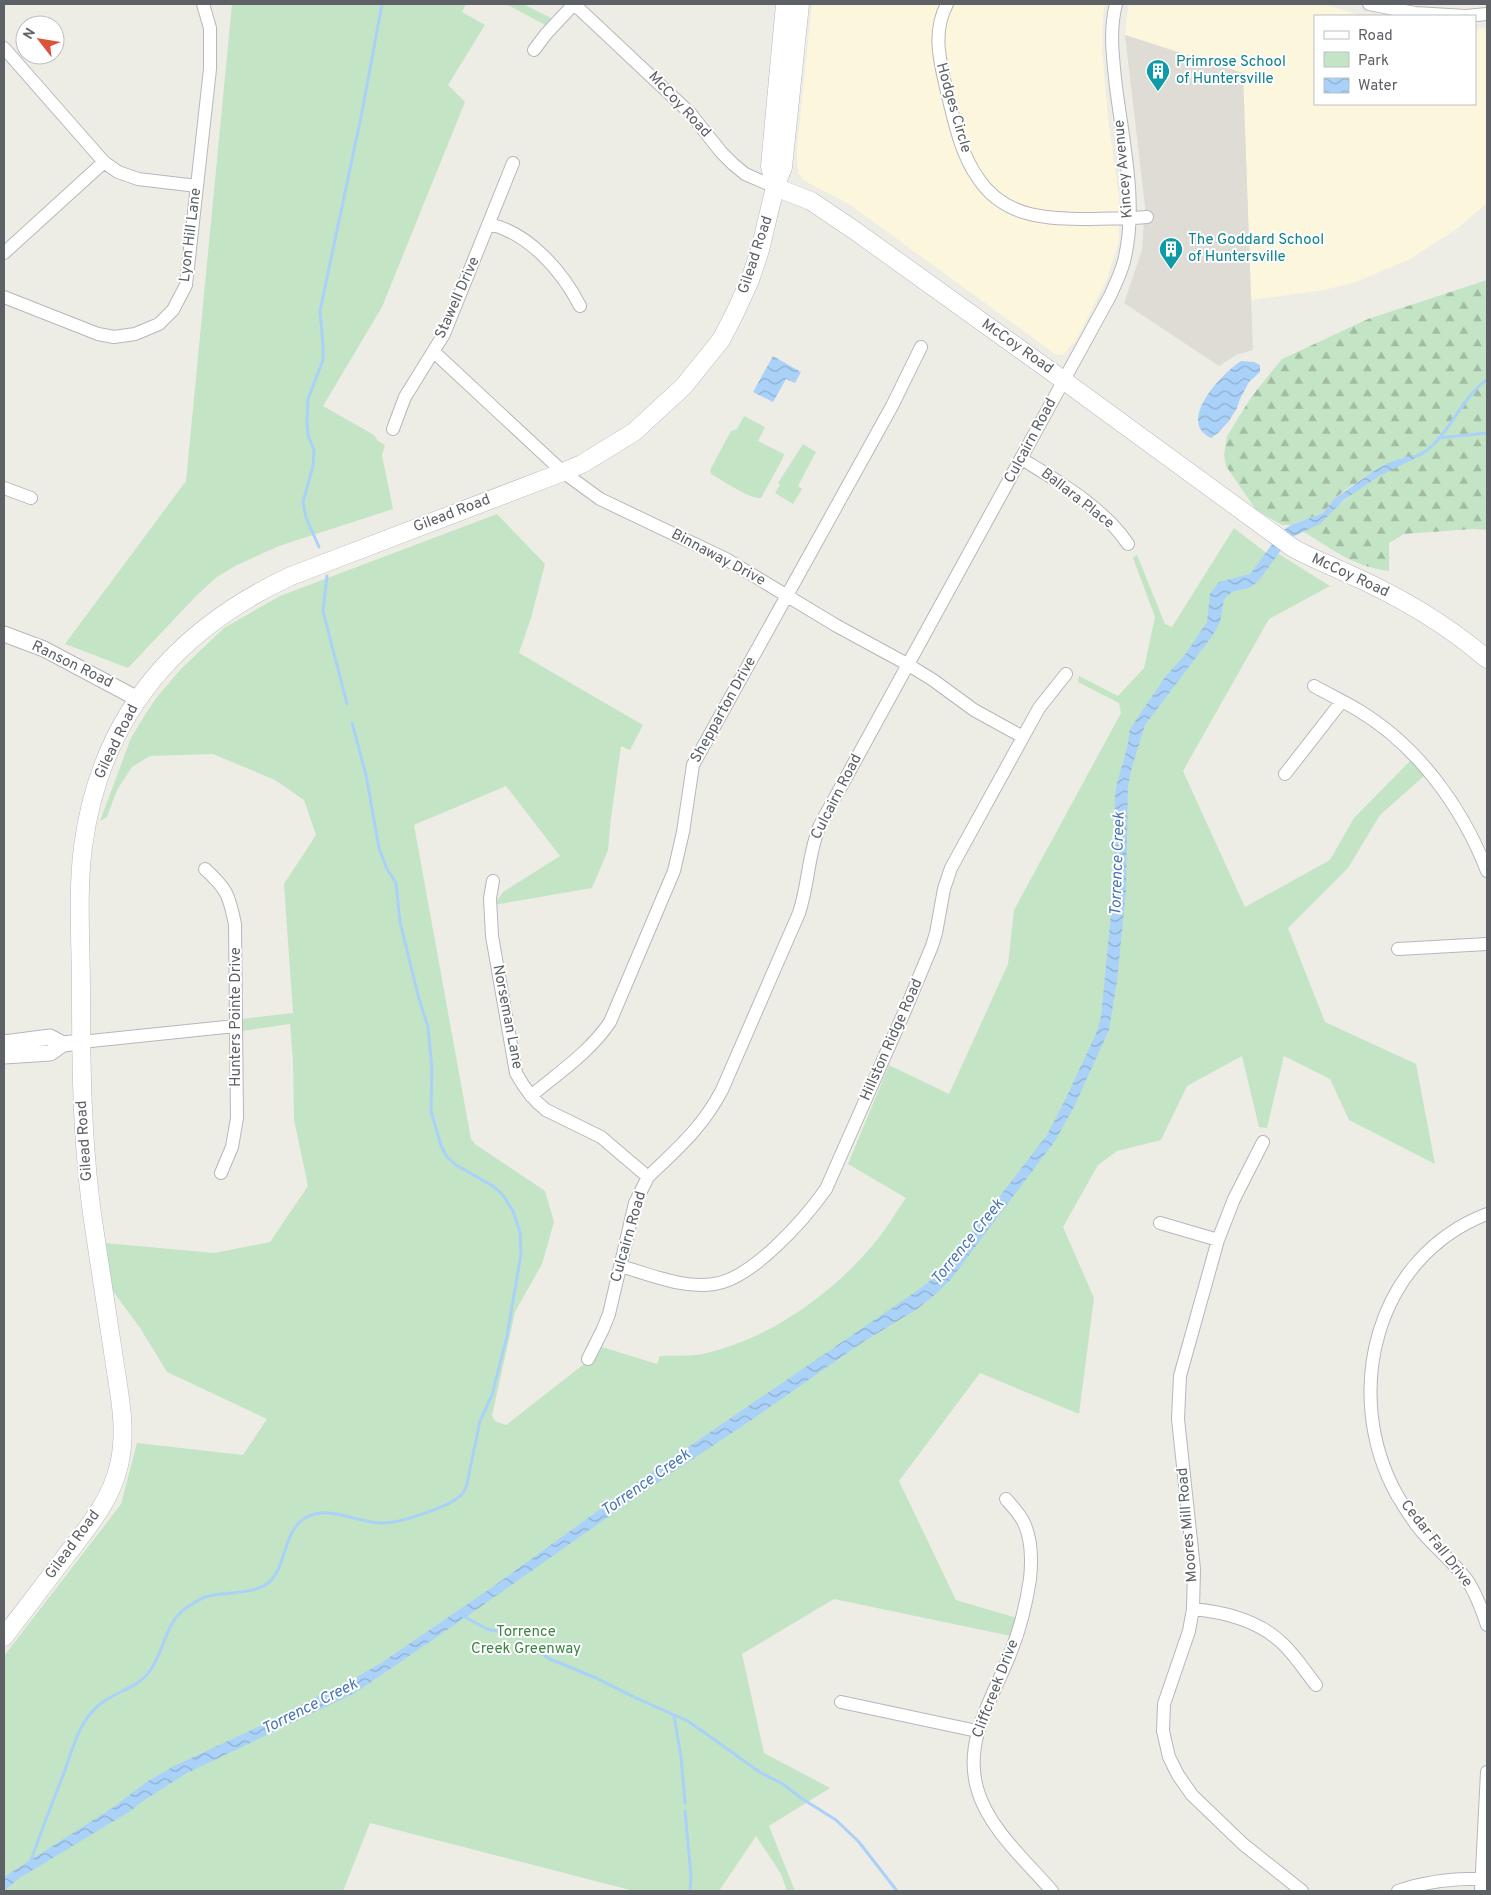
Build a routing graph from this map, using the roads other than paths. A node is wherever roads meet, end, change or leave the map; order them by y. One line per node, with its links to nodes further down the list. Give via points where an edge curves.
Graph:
1 (203, 4): 13 (street, Lyon Hill Lane, via 210,28 210,69)
2 (574, 4): 10 (street); 14 (street, McCoy Road, via 690,113 733,164 745,174)
3 (785, 4): 14 (main road, Gilead Road, via 770,166)
4 (800, 4): 14 (main road, Gilead Road, via 783,167)
5 (947, 4): 16 (street, Hodges Circle, via 940,23 938,56 962,147 989,192 1020,211 1037,217)
6 (1116, 4): 16 (street, Kincey Avenue, via 1112,19 1112,54)
7 (1369, 4): 8 (street, via 1423,14)
8 (1487, 14)
9 (4, 48): 11 (street)
10 (534, 50)
11 (104, 162): 13 (street, via 118,172 138,179); 18 (street)
12 (513, 163): 17 (street, Stawell Drive)
13 (197, 186): 19 (street, Lyon Hill Lane, via 186,285 173,310 159,324 135,334 114,337 98,334)
14 (774, 187): 23 (main road, McCoy Road, via 811,201); 26 (main road, Gilead Road, via 750,280 721,340 683,387 634,432)
15 (1147, 216): 16 (street, Hodges Circle)
16 (1130, 218): 23 (street, Kincey Avenue, via 1124,262 1118,279)
17 (489, 224): 20 (street, via 516,234 538,252 568,284); 22 (street, Stawell Drive)
18 (4, 253)
19 (4, 297)
20 (580, 306)
21 (921, 347): 30 (street, Shepparton Drive)
22 (434, 352): 24 (street, Stawell Drive, via 405,397); 26 (street, Binnaway Drive)
23 (1063, 380): 25 (street, Culcairn Road); 32 (main road, McCoy Road, via 1267,531 1313,559 1351,575 1424,614)
24 (393, 429)
25 (1022, 459): 29 (street, Ballara Place, via 1093,508); 33 (street, Culcairn Road)
26 (563, 472): 30 (street, Binnaway Drive, via 600,499 726,559); 36 (main road, Gilead Road, via 264,588 192,638 151,680)
27 (4, 488): 28 (street)
28 (31, 498)
29 (1128, 544)
30 (787, 597): 33 (street, Binnaway Drive); 50 (street, Shepparton Drive, via 694,765 674,872 610,1022 601,1036)
31 (4, 634): 36 (street, Ranson Road, via 44,649)
32 (1487, 659)
33 (907, 664): 38 (street, Binnaway Drive, via 974,710); 53 (street, Culcairn Road, via 820,825 798,913 722,1090 701,1124)
34 (1066, 674): 38 (street, Hillston Ridge Road, via 1039,708)
35 (1314, 686): 37 (street)
36 (138, 699): 46 (main road, Gilead Road, via 110,751 88,816 81,877)
37 (1342, 702): 39 (street); 41 (street, via 1378,724 1419,760 1443,789)
38 (1023, 738): 57 (street, Hillston Ridge Road, via 951,868 936,933 908,1006 829,1182 811,1209 756,1263 728,1281 686,1283)
39 (1285, 774)
40 (204, 869): 45 (street, Hunters Pointe Drive, via 222,884 235,924)
41 (1487, 871)
42 (493, 881): 50 (street, Norseman Lane, via 490,898 492,936 512,1052 516,1073)
43 (1487, 944): 44 (street)
44 (1398, 949)
45 (235, 1026): 46 (street); 52 (street, Hunters Pointe Drive, via 236,1124 232,1148)
46 (81, 1042): 48 (street); 62 (main road, Gilead Road, via 85,1155 121,1406 122,1450 114,1483 98,1513)
47 (4, 1043): 48 (street, via 50,1037)
48 (62, 1044): 49 (street, via 50,1053)
49 (4, 1056)
50 (531, 1096): 53 (street, Norseman Lane, via 556,1116 601,1137)
51 (1263, 1142): 56 (street, Moores Mill Road, via 1234,1199)
52 (221, 1173)
53 (648, 1177): 57 (street, Culcairn Road, via 635,1203)
54 (1487, 1214): 61 (street, Cedar Fall Drive, via 1442,1239 1405,1277 1381,1325 1373,1359 1371,1391 1378,1446 1396,1494 1422,1532 1468,1582)
55 (1160, 1223): 56 (street)
56 (1218, 1240): 60 (street, Moores Mill Road, via 1178,1391 1178,1419 1194,1569)
57 (620, 1266): 58 (street, Culcairn Road, via 603,1329)
58 (588, 1359)
59 (1006, 1499): 65 (street, Cliffcreek Drive, via 1024,1524 1030,1541 1031,1570 1024,1614 1015,1642)
60 (1193, 1609): 63 (street, via 1260,1626 1285,1646); 69 (street, Moores Mill Road, via 1164,1704 1164,1732 1169,1757 1192,1794 1243,1844)
61 (1487, 1625)
62 (4, 1637)
63 (1316, 1685)
64 (841, 1702): 65 (street)
65 (977, 1731): 68 (street, Cliffcreek Drive, via 974,1777 981,1800 999,1830)
66 (1487, 1772): 67 (street)
67 (1483, 1883): 70 (street, via 1453,1879)
68 (1052, 1891)
69 (1302, 1891)
70 (1398, 1891)

